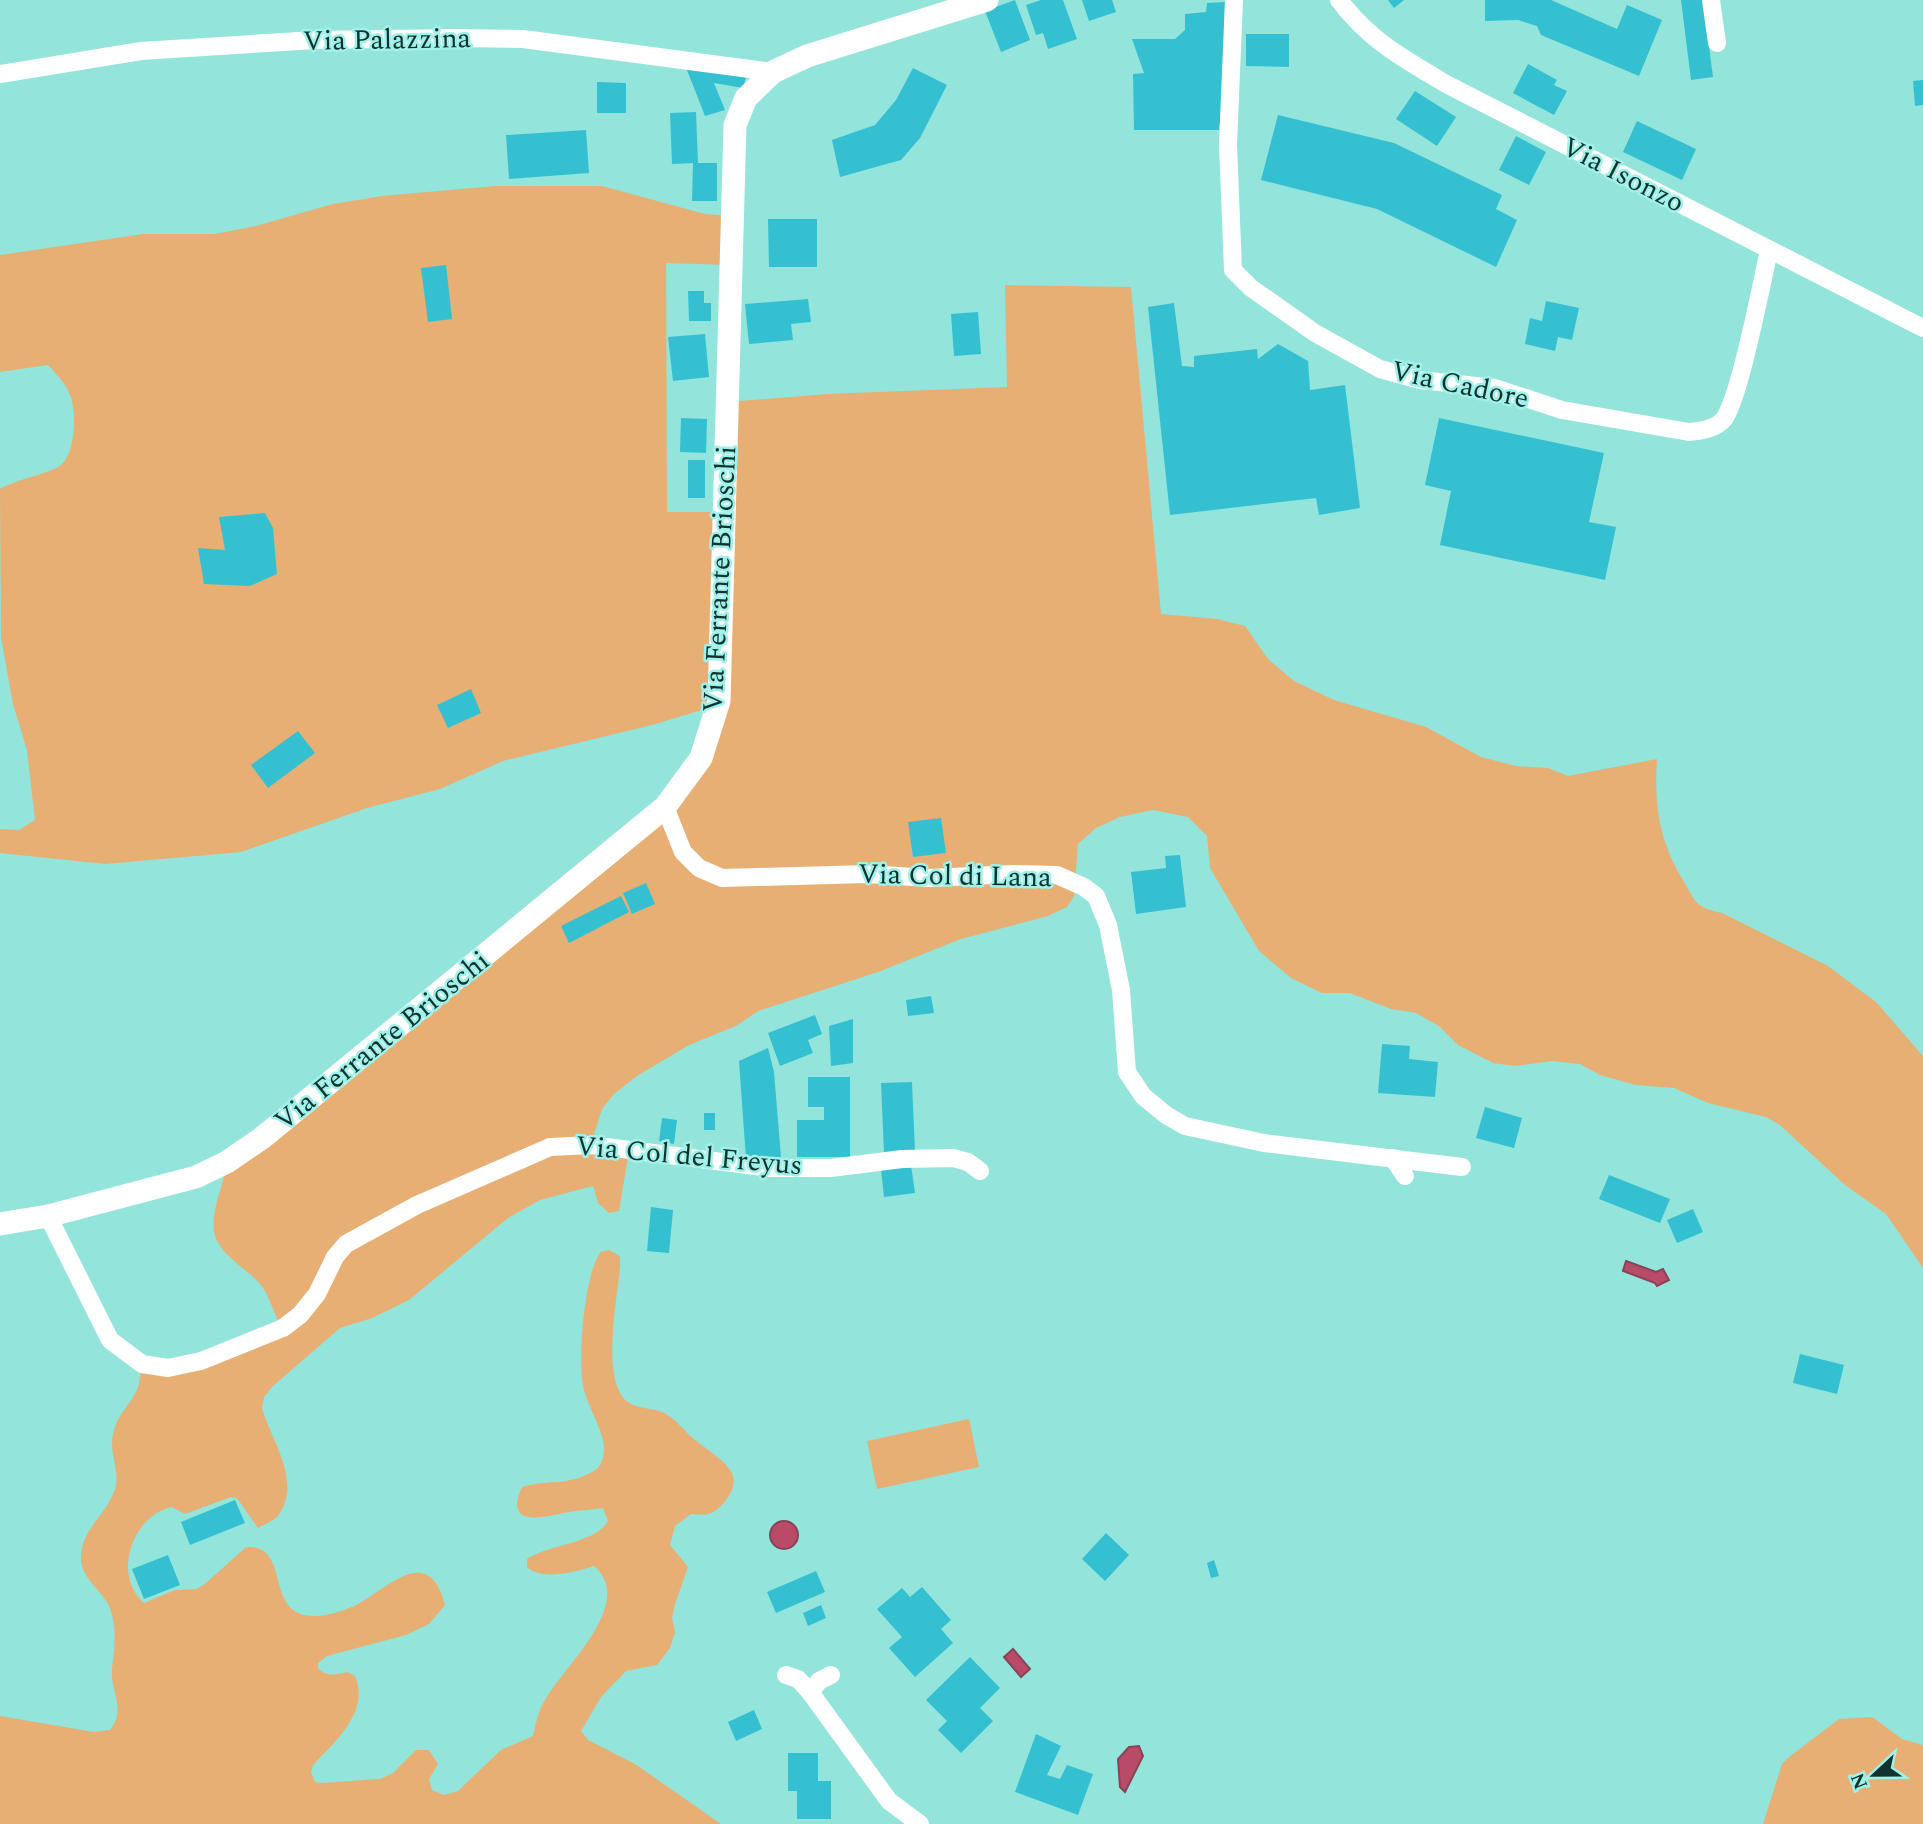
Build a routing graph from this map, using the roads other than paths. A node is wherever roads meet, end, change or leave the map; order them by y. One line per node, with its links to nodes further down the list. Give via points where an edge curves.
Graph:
1 (1234, 0): 8 (street, Via Cadore, via 1228,145 1233,271 1315,332 1380,369 1420,380 1495,388 1562,410 1689,432 1707,430 1723,420 1735,391)
2 (1339, 0): 8 (street, Via Isonzo, via 1360,27 1389,51)
3 (1711, 0): 5 (street)
4 (978, 1): 6 (street, Via Ferrante Brioschi, via 807,56)
5 (1717, 43)
6 (773, 72): 7 (street, Via Palazzina, via 523,39 455,38 315,40 141,51); 10 (street, Via Ferrante Brioschi, via 746,97 735,125 719,701 701,758)
7 (0, 74)
8 (1769, 251): 9 (street, Via Isonzo)
9 (1923, 328)
10 (665, 807): 11 (street, Via Col di Lana, via 683,852 699,868 723,878 1057,875 1084,887 1096,896 1108,925 1121,990 1126,1072 1143,1096 1185,1126 1264,1143); 15 (street, Via Ferrante Brioschi, via 292,1115 227,1162 196,1177)
11 (1393, 1158): 12 (street, Via Col di Lana); 14 (street)
12 (1462, 1167)
13 (980, 1171): 15 (street, Via Col del Freyus, via 953,1158 769,1168 591,1145 550,1147 416,1205 346,1244 317,1294 283,1328 201,1361 168,1368 142,1364 110,1340)
14 (1405, 1176)
15 (48, 1216): 16 (street, Via Ferrante Brioschi)
16 (0, 1224)
17 (786, 1675): 19 (street, via 799,1679)
18 (831, 1675): 19 (street)
19 (810, 1692): 20 (street, via 889,1801)
20 (920, 1824)

